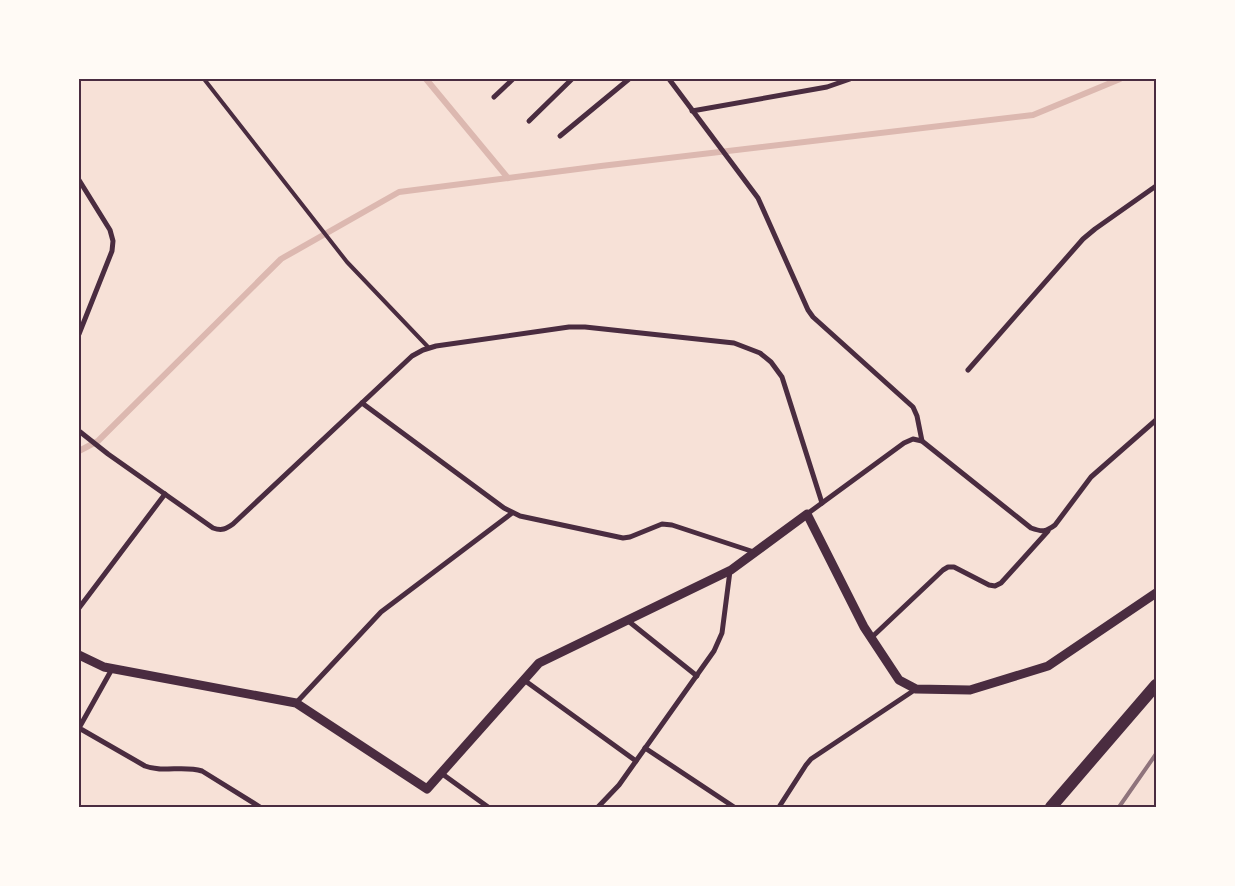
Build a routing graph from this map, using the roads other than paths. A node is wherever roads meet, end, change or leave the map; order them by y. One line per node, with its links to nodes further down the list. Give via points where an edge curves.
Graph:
1 (204, 79): 14 (lane, via 348,262)
2 (513, 79): 7 (street)
3 (572, 79): 9 (street)
4 (629, 79): 10 (street)
5 (669, 79): 8 (street)
6 (850, 79): 8 (street, via 827,87)
7 (494, 98)
8 (692, 111): 19 (street, via 758,198 808,310 913,407)
9 (530, 121)
10 (560, 136)
11 (79, 180): 13 (street, via 114,241)
12 (1156, 186): 15 (street, via 1083,239)
13 (79, 334)
14 (429, 348): 16 (street, via 412,356); 21 (street, via 585,327 734,343 760,352 782,377)
15 (968, 370)
16 (362, 403): 20 (street, via 227,528 213,528); 22 (street)
17 (1156, 420): 24 (street, via 1092,477)
18 (79, 432): 20 (street)
19 (922, 441): 21 (street, via 913,439 904,443); 24 (street, via 1031,528)
20 (165, 494): 28 (street)
21 (822, 503): 23 (street)
22 (512, 513): 25 (street, via 623,538 662,524 672,525); 37 (street, via 380,612)
23 (807, 514): 25 (street); 30 (street)
24 (1048, 531): 30 (street, via 995,586 948,566)
25 (755, 553): 26 (street)
26 (730, 570): 29 (street); 33 (street, via 722,633)
27 (1156, 593): 36 (street, via 1048,666 970,690)
28 (79, 608)
29 (628, 620): 33 (street); 34 (street, via 539,662)
30 (871, 638): 36 (street, via 899,680)
31 (79, 655): 32 (street)
32 (112, 669): 37 (street); 41 (street, via 79,728 144,766 202,771)
33 (697, 676): 38 (street)
34 (524, 680): 39 (street); 40 (street)
35 (1156, 685): 46 (main road)
36 (916, 689): 45 (street, via 811,759)
37 (296, 703): 40 (street, via 427,789)
38 (645, 748): 39 (street); 44 (street)
39 (636, 761): 43 (street)
40 (441, 773): 42 (street)
41 (260, 807)
42 (488, 807)
43 (598, 807)
44 (734, 807)
45 (779, 807)
46 (1052, 807)

